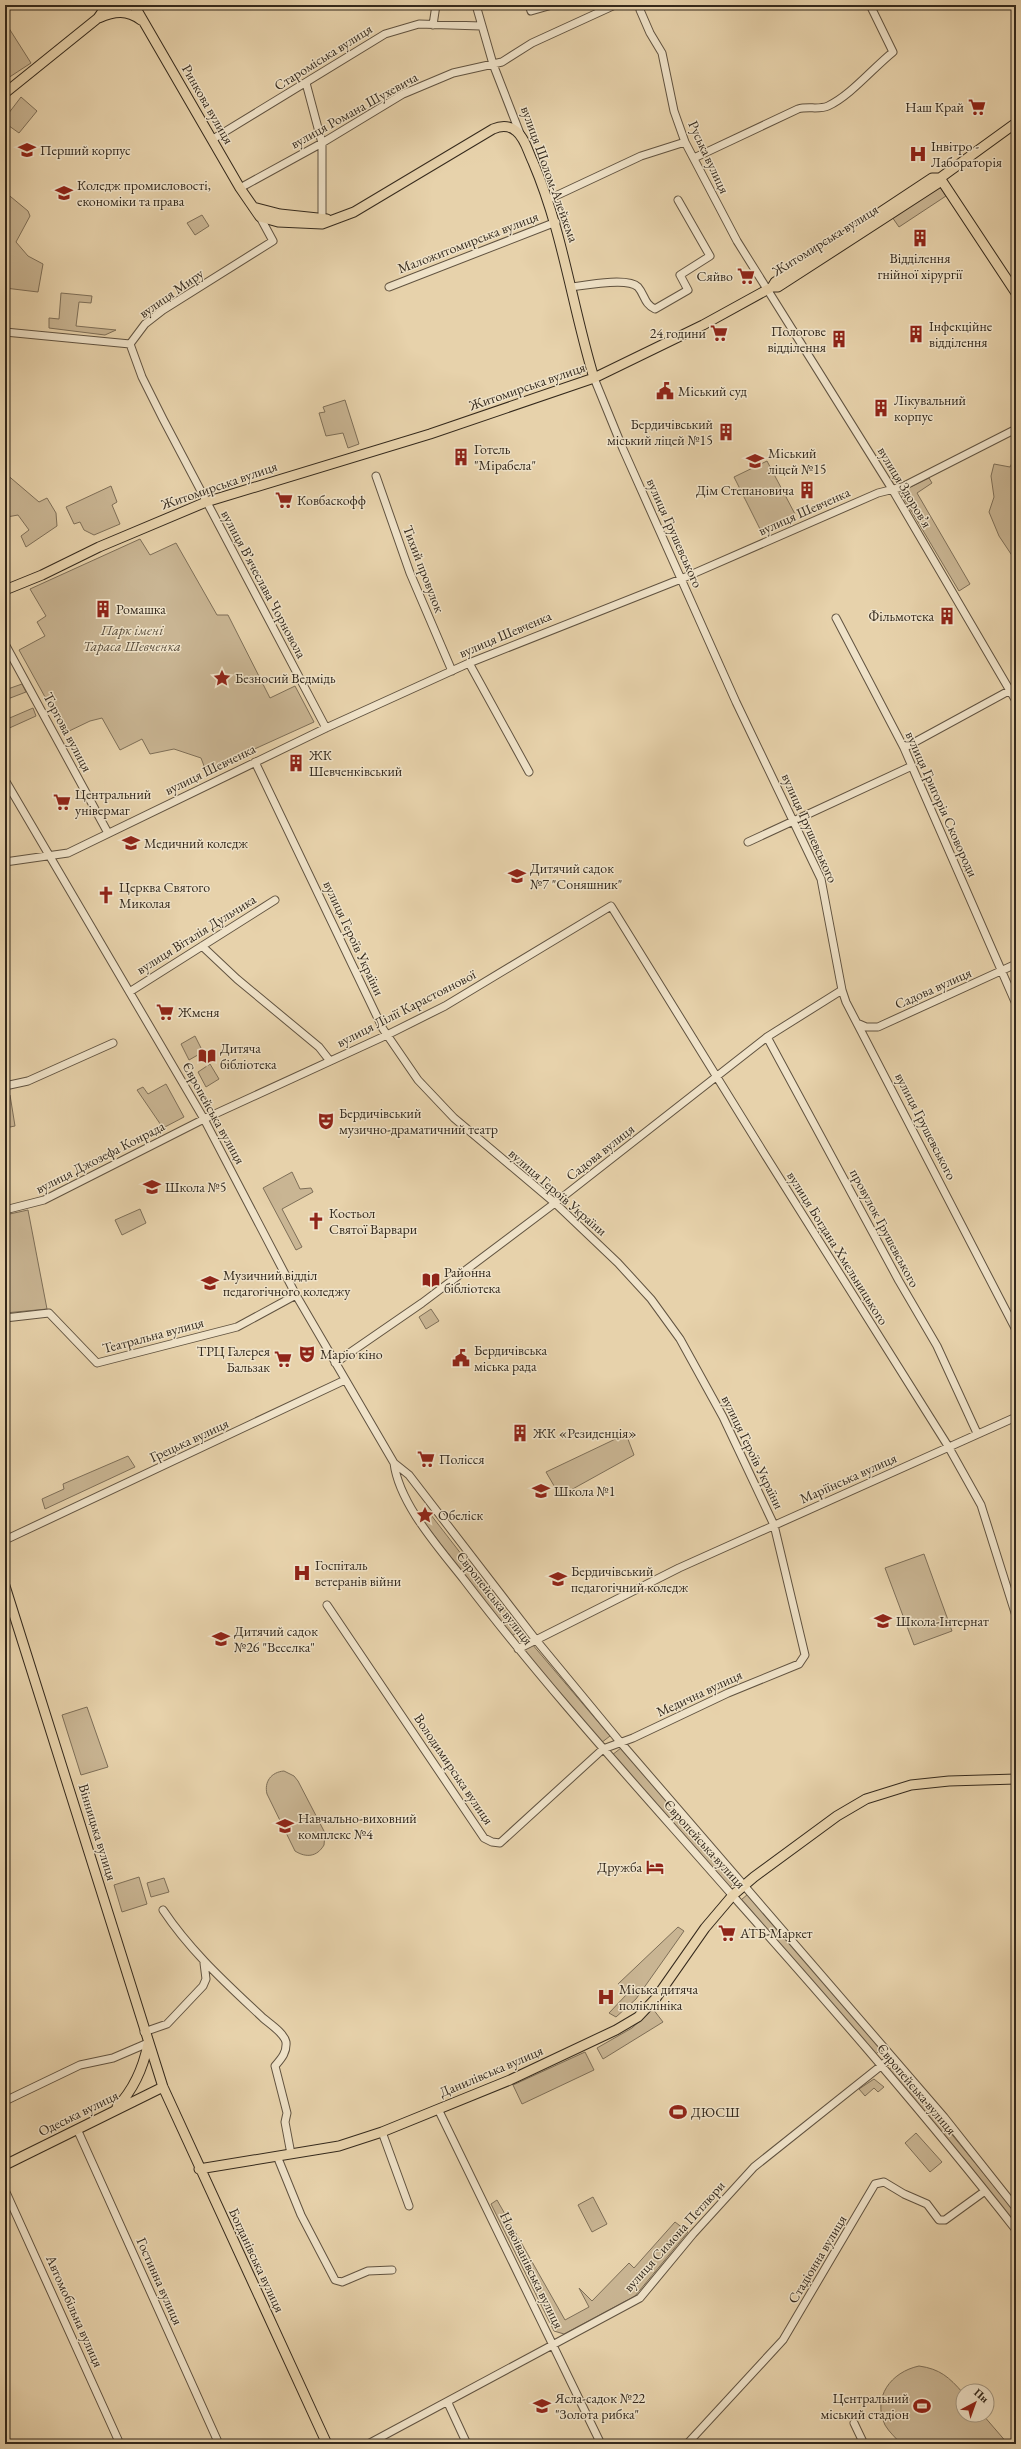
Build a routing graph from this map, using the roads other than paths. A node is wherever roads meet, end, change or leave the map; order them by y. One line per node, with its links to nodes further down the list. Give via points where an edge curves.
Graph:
1 (106, 5): 12 (main road)
2 (134, 5): 13 (main road, Ринкова вулиця)
3 (436, 5): 14 (street)
4 (476, 5): 15 (street, вулиця Шолом-Алейхема)
5 (529, 5): 6 (street, via 531,11)
6 (552, 5)
7 (591, 5): 11 (street)
8 (615, 5): 11 (street, вулиця Романа Шухевича)
9 (641, 5): 22 (street, Руська вулиця, via 640,10 662,54 674,112)
10 (870, 5): 24 (street, via 893,52 828,106 798,109)
11 (596, 12): 16 (street, вулиця Романа Шухевича, via 532,43 502,62)
12 (98, 18): 13 (main road, via 126,12); 18 (main road)
13 (144, 22): 21 (main road, Ринкова вулиця)
14 (433, 25): 15 (street, Староміська вулиця); 17 (street, Староміська вулиця, via 419,24 385,34)
15 (481, 26): 16 (street, вулиця Шолом-Алейхема)
16 (493, 64): 20 (street, вулиця Шолом-Алейхема); 23 (street, вулиця Романа Шухевича, via 453,73 403,94)
17 (306, 83): 21 (street, Староміська вулиця); 23 (street)
18 (5, 93)
19 (1016, 123): 25 (main road, Житомирська вулиця)
20 (522, 138): 27 (main road, вулиця Шолом-Алейхема); 32 (main road, via 513,128 502,126 493,129 354,212)
21 (213, 140): 26 (main road, Ринкова вулиця)
22 (684, 142): 24 (street, Руська вулиця); 27 (street, Маложитомирська вулиця, via 641,156)
23 (322, 143): 26 (street, вулиця Романа Шухевича); 31 (street)
24 (694, 158): 36 (street, Руська вулиця, via 737,241)
25 (940, 178): 36 (main road, Житомирська вулиця, via 936,184 835,252 778,288); 37 (main road)
26 (240, 188): 29 (main road, Ринкова вулиця)
27 (547, 200): 33 (main road, вулиця Шолом-Алейхема)
28 (678, 200): 35 (street, via 710,256 680,275 688,290 655,308 648,305 637,286 628,282)
29 (251, 206): 30 (main road, Ринкова вулиця); 31 (main road, via 273,213)
30 (260, 217): 32 (main road, via 299,224 322,224); 39 (street, вулиця Миру, via 273,241 163,310 145,324)
31 (322, 219): 32 (main road)
32 (335, 219)
33 (556, 222): 34 (street, Маложитомирська вулиця); 35 (main road, вулиця Шолом-Алейхема)
34 (389, 287)
35 (572, 287): 40 (main road, вулиця Шолом-Алейхема)
36 (770, 289): 40 (main road, Житомирська вулиця); 43 (street, вулиця Здоровʼя)
37 (1016, 293)
38 (5, 332): 39 (street)
39 (130, 344): 44 (street, вулиця Вʼячеслава Чорновола, via 142,377)
40 (594, 378): 44 (main road, Житомирська вулиця, via 430,434); 45 (street, вулиця Грушевського)
41 (1016, 428): 43 (street, вулиця Шевченка, via 932,473)
42 (376, 476): 50 (street, Тихий провулок, via 410,573)
43 (892, 489): 45 (street, вулиця Шевченка); 51 (street, вулиця Здоровʼя)
44 (206, 502): 46 (main road, Житомирська вулиця, via 99,546 42,575); 53 (street, вулиця Вʼячеслава Чорновола)
45 (681, 579): 49 (street, вулиця Шевченка); 59 (street, вулиця Грушевського, via 736,702)
46 (5, 590)
47 (836, 618): 54 (street, вулиця Григорія Сковороди)
48 (5, 644): 60 (street, Торгова вулиця)
49 (469, 663): 50 (street, вулиця Шевченка); 57 (street)
50 (452, 671): 53 (street, вулиця Шевченка)
51 (1013, 688): 52 (street, вулиця Здоровʼя); 54 (street)
52 (1016, 700)
53 (326, 728): 55 (street, вулиця Шевченка)
54 (904, 748): 56 (street, вулиця Григорія Сковороди)
55 (255, 762): 60 (street, вулиця Шевченка); 73 (street, вулиця Героїв України)
56 (912, 766): 59 (street); 68 (street, вулиця Григорія Сковороди)
57 (529, 772)
58 (5, 780): 62 (street, Європейська вулиця)
59 (795, 821): 61 (street); 69 (street, вулиця Грушевського, via 821,879)
60 (108, 833): 62 (street, вулиця Шевченка, via 68,853)
61 (748, 842)
62 (52, 857): 63 (street, вулиця Шевченка); 70 (street, Європейська вулиця)
63 (5, 862)
64 (275, 900): 66 (street, вулиця Віталія Дульчика)
65 (612, 906): 73 (street, вулиця Лілії Карастоянової, via 444,1006); 77 (street, вулиця Богдана Хмельницького)
66 (202, 946): 70 (street, вулиця Віталія Дульчика); 76 (street, via 237,979 319,1047)
67 (1016, 964): 68 (street, Садова вулиця)
68 (1003, 971): 71 (street, вулиця Григорія Сковороди); 72 (street, Садова вулиця, via 878,1027)
69 (842, 990): 72 (street, вулиця Грушевського); 74 (street, Садова вулиця)
70 (131, 991): 79 (street, Європейська вулиця)
71 (1016, 1004)
72 (859, 1024): 84 (street, вулиця Грушевського)
73 (387, 1035): 76 (street, вулиця Лілії Карастоянової); 80 (street, вулиця Героїв України, via 418,1080 454,1118)
74 (767, 1037): 77 (street, Садова вулиця); 88 (street, провулок Грушевського, via 937,1346)
75 (114, 1043): 78 (street, via 28,1081)
76 (330, 1061): 79 (street, вулиця Лілії Карастоянової)
77 (716, 1077): 80 (street, Садова вулиця); 89 (street, вулиця Богдана Хмельницького)
78 (5, 1086)
79 (204, 1119): 81 (street, вулиця Джозефа Конрада, via 44,1200); 82 (street, Європейська вулиця)
80 (555, 1203): 85 (street, Садова вулиця, via 422,1303); 91 (street, вулиця Героїв України, via 618,1263 651,1299 680,1339 723,1417)
81 (5, 1210)
82 (296, 1294): 83 (street, Театральна вулиця, via 237,1327 97,1363 49,1313); 85 (street, Європейська вулиця)
83 (5, 1318)
84 (1016, 1330)
85 (335, 1363): 86 (street, Європейська вулиця)
86 (345, 1380): 90 (street, Європейська вулиця); 92 (street, Грецька вулиця)
87 (1016, 1417): 88 (street, Маріїнська вулиця)
88 (977, 1433): 89 (street, Маріїнська вулиця)
89 (948, 1446): 91 (street, Маріїнська вулиця); 95 (street, вулиця Богдана Хмельницького, via 981,1505)
90 (394, 1463): 96 (street, Європейська вулиця, via 409,1475); 97 (street, Європейська вулиця, via 395,1472 417,1519)
91 (774, 1525): 96 (street, Маріїнська вулиця, via 680,1568); 98 (street, вулиця Героїв України)
92 (5, 1540)
93 (5, 1586): 106 (main road, Вінницька вулиця)
94 (327, 1605): 100 (street, Володимирська вулиця, via 484,1838 500,1843)
95 (1016, 1616)
96 (536, 1640): 97 (street, Маріїнська вулиця); 99 (street, Європейська вулиця)
97 (518, 1648): 100 (street, Європейська вулиця)
98 (804, 1659): 99 (street, Медична вулиця, via 799,1664 728,1693)
99 (622, 1743): 100 (street, Медична вулиця); 102 (street, Європейська вулиця)
100 (603, 1749): 103 (street, Європейська вулиця)
101 (1016, 1779): 102 (main road, Данилівська вулиця, via 911,1785 866,1799 810,1834)
102 (745, 1884): 103 (main road, Данилівська вулиця); 108 (street, Європейська вулиця)
103 (733, 1895): 109 (street, Європейська вулиця); 116 (main road, Данилівська вулиця, via 704,1928 656,1998 638,2017 510,2080)
104 (163, 1910): 105 (street, via 176,1930)
105 (204, 1962): 106 (street, via 206,1979 203,1986 168,2024); 120 (street, via 274,2027 286,2042 286,2052 275,2066 287,2113 285,2122)
106 (144, 2032): 107 (main road, Вінницька вулиця)
107 (148, 2043): 110 (main road, Вінницька вулиця); 111 (main road, via 142,2070); 114 (street, via 113,2058 80,2065)
108 (892, 2057): 109 (street, вулиця Симона Петлюри); 127 (street, Європейська вулиця)
109 (880, 2066): 125 (street, Європейська вулиця); 130 (street, вулиця Симона Петлюри, via 754,2167 693,2234 640,2298)
110 (159, 2076): 111 (main road, via 152,2072 146,2073); 112 (main road, Вінницька вулиця)
111 (135, 2084): 117 (main road)
112 (163, 2087): 113 (main road, Одеська вулиця); 115 (main road, Богданівська вулиця)
113 (144, 2096): 115 (main road, via 159,2098); 117 (main road, Одеська вулиця)
114 (5, 2101)
115 (171, 2106): 123 (main road, Богданівська вулиця)
116 (438, 2109): 119 (main road, Данилівська вулиця); 130 (street, Новоіванівська вулиця)
117 (113, 2111): 118 (main road, Одеська вулиця)
118 (77, 2128): 122 (main road, Одеська вулиця); 134 (street, Гостинна вулиця)
119 (382, 2132): 120 (main road, Данилівська вулиця, via 339,2146); 126 (street)
120 (291, 2154): 121 (main road, Данилівська вулиця)
121 (277, 2156): 123 (main road, Данилівська вулиця); 129 (street, via 301,2215 335,2280 342,2282 368,2271)
122 (5, 2165)
123 (199, 2169): 135 (main road, Богданівська вулиця)
124 (5, 2190): 133 (street, Автомобільна вулиця)
125 (985, 2191): 128 (street, Європейська вулиця); 139 (street, Стадіонна вулиця, via 945,2220 939,2220 927,2204 884,2182 875,2184 786,2336)
126 (409, 2206)
127 (1016, 2208)
128 (1016, 2230)
129 (392, 2270)
130 (554, 2346): 131 (street, вулиця Симона Петлюри); 138 (street, Новоіванівська вулиця)
131 (448, 2403): 136 (street, вулиця Симона Петлюри); 137 (street)
132 (854, 2423): 140 (street)
133 (120, 2444)
134 (219, 2444)
135 (327, 2444)
136 (368, 2444)
137 (467, 2444)
138 (601, 2444)
139 (687, 2444)
140 (864, 2444)

